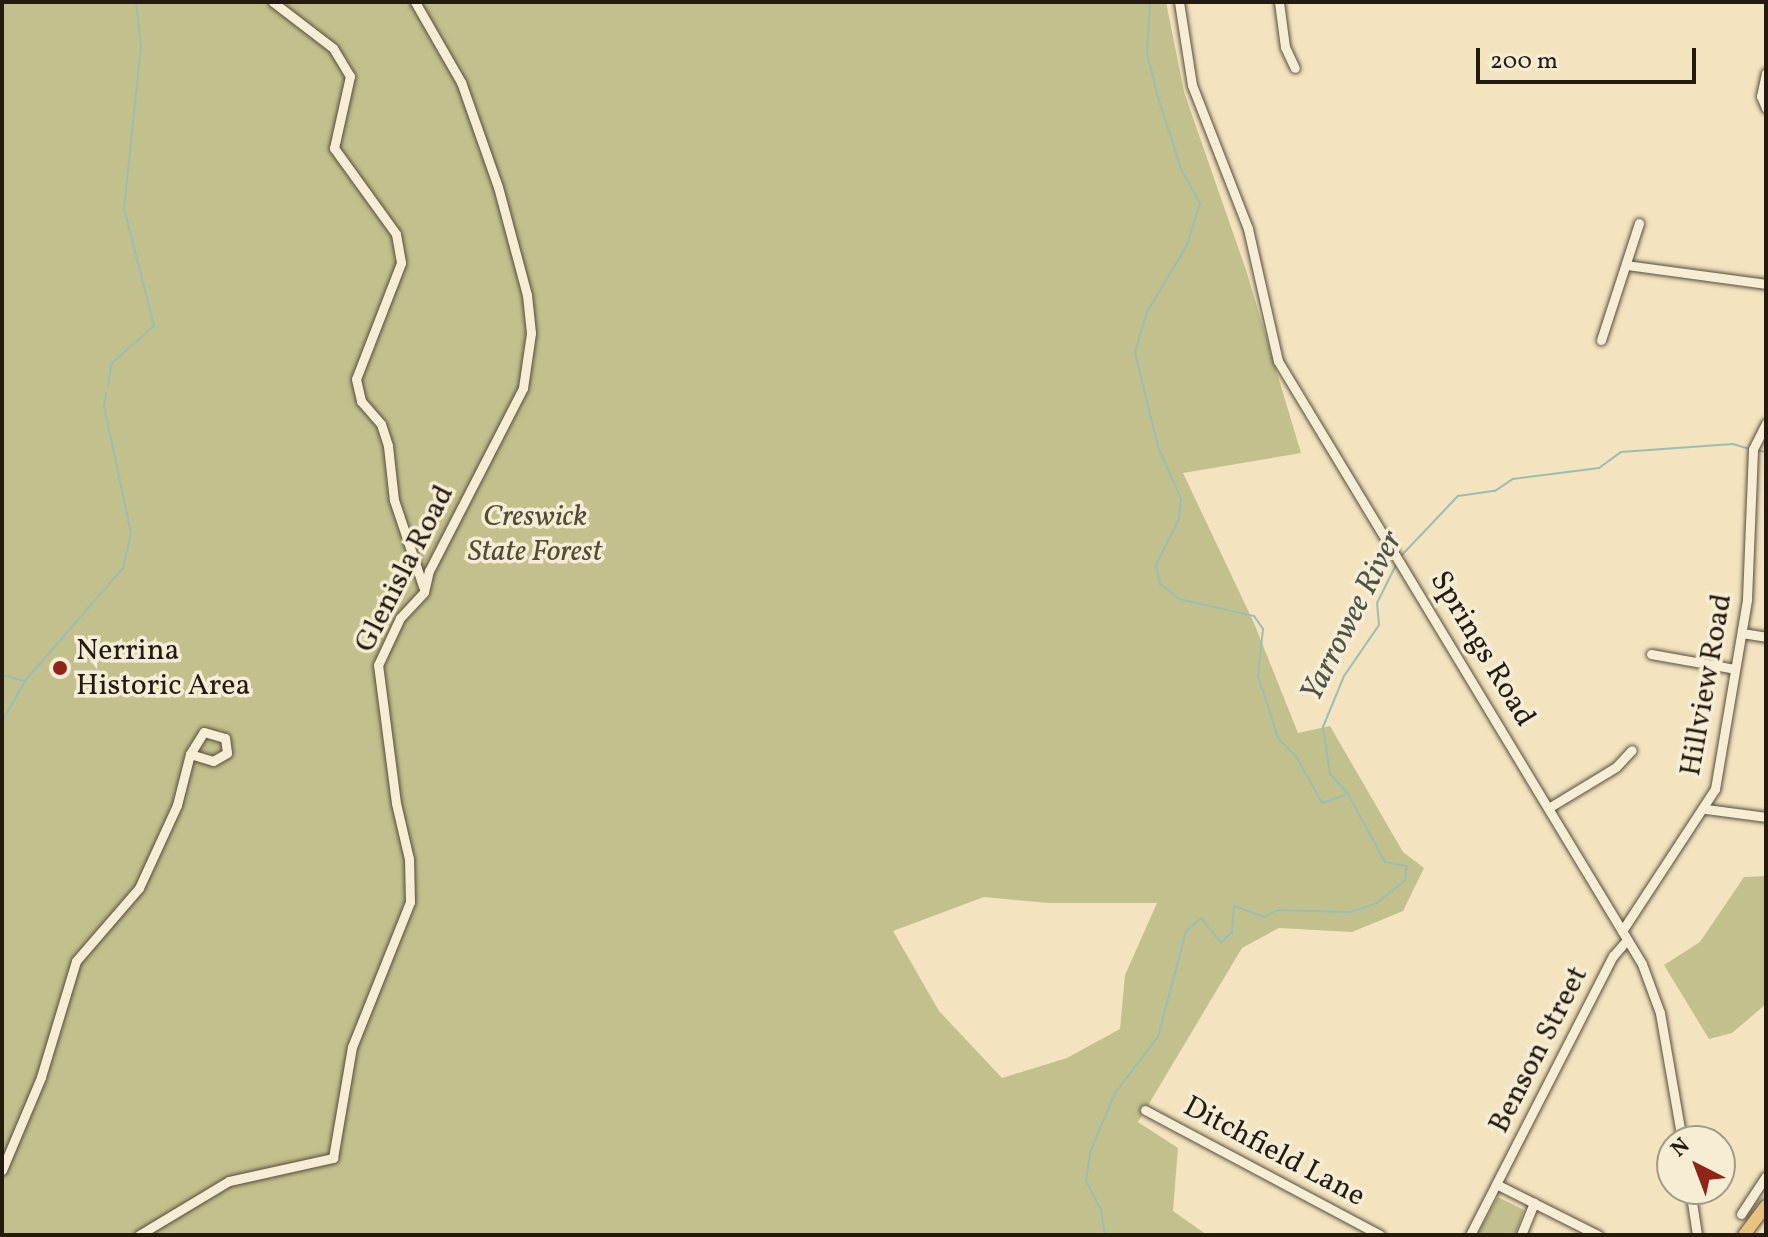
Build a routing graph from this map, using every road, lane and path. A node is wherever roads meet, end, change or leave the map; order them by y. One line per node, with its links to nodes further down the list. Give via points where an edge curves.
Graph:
1 (273, 2): 13 (street, via 333,48 350,76 334,148 396,234 401,263 356,379 361,401 381,424 394,500 414,547)
2 (415, 2): 13 (street, Glenisla Road, via 461,82 493,172 527,295 531,333 523,388 429,571)
3 (1179, 2): 20 (street, Springs Road, via 1192,85 1248,229 1278,361)
4 (1279, 2): 5 (street, via 1286,48)
5 (1295, 68)
6 (1766, 73): 7 (street, via 1761,96)
7 (1766, 108)
8 (1639, 223): 9 (street)
9 (1626, 265): 10 (street); 11 (street)
10 (1766, 284)
11 (1601, 340)
12 (1766, 423): 14 (street, Hillview Road, via 1753,449 1750,573)
13 (424, 592): 34 (street, Glenisla Road, via 400,618 378,665 409,859 410,902 352,1047 333,1158 229,1181)
14 (1742, 633): 15 (street); 17 (street, Hillview Road)
15 (1766, 637)
16 (1651, 654): 17 (street)
17 (1735, 669): 21 (street, Hillview Road, via 1716,785)
18 (1632, 750): 20 (street, via 1613,769)
19 (190, 754): 26 (street, via 177,805 139,888 76,961 41,1077)
20 (1550, 807): 23 (street, Springs Road)
21 (1706, 809): 22 (street); 23 (street, Hillview Road)
22 (1766, 817)
23 (1625, 935): 25 (street, Springs Road, via 1658,1005); 28 (street, Benson Street)
24 (1145, 1110): 35 (street, Ditchfield Lane)
25 (1679, 1125)
26 (2, 1170)
27 (1766, 1176): 33 (street)
28 (1498, 1185): 29 (street); 36 (street)
29 (1534, 1203): 37 (street); 38 (street)
30 (1693, 1205): 32 (street)
31 (1766, 1206): 41 (main road)
32 (1694, 1209): 39 (street); 40 (street)
33 (1741, 1214)
34 (139, 1235)
35 (1380, 1235)
36 (1470, 1235)
37 (1521, 1235)
38 (1598, 1235)
39 (1697, 1235)
40 (1703, 1235)
41 (1744, 1235)

